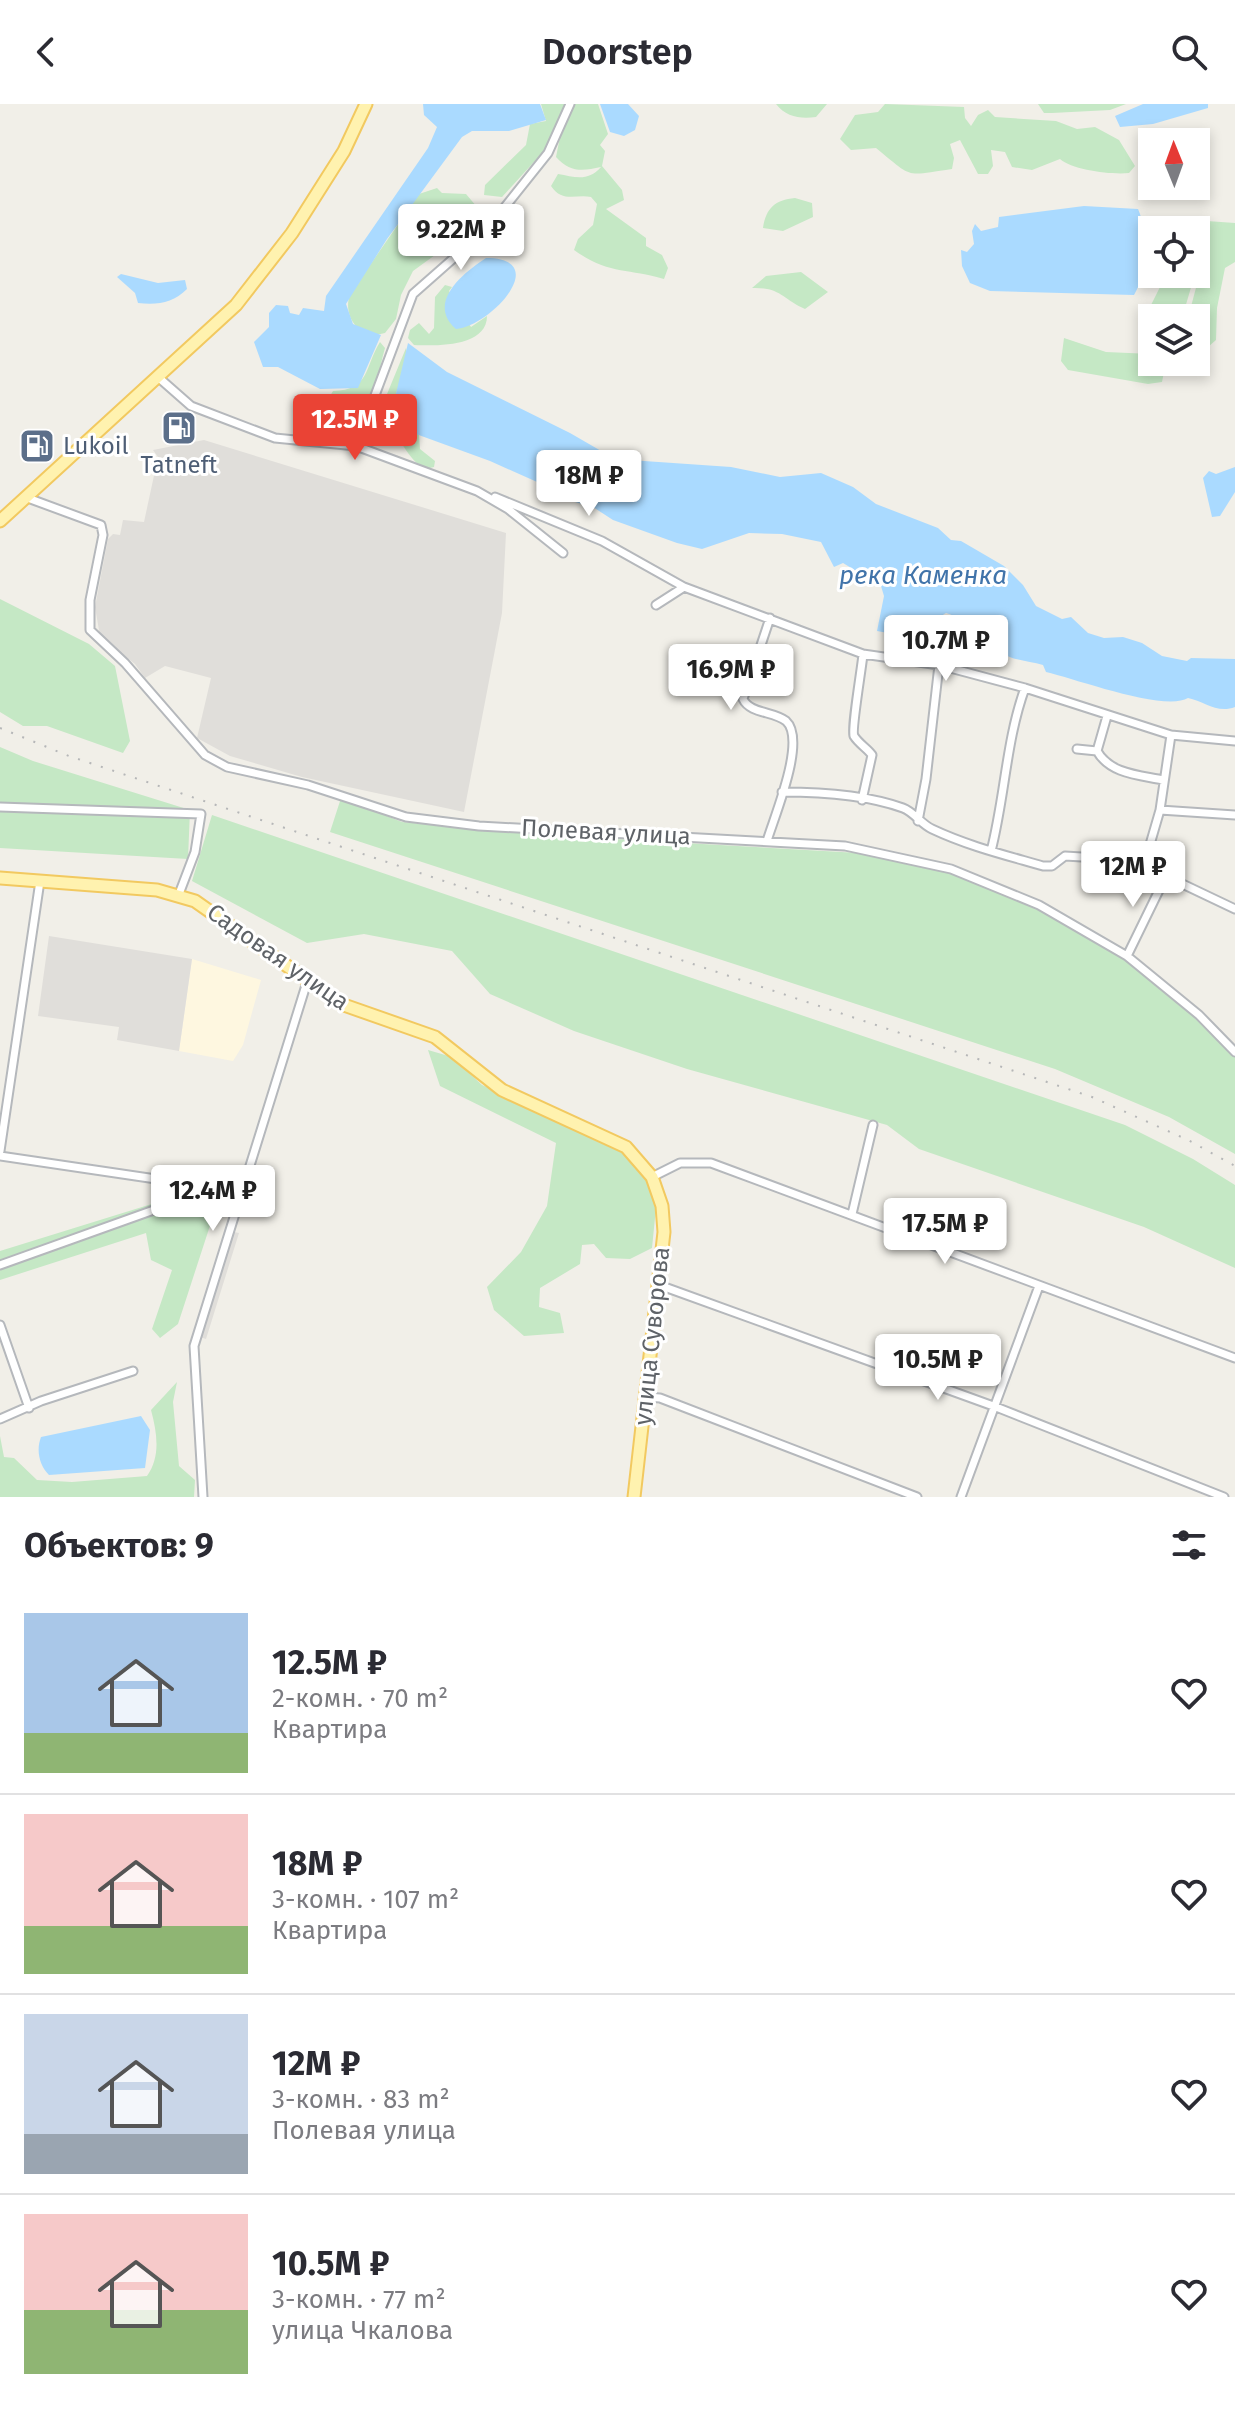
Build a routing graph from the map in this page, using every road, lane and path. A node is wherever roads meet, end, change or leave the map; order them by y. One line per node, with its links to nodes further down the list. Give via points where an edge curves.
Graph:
1 (366, 104): 3 (main road, via 344,151 292,233 236,305)
2 (570, 104): 4 (street, via 548,153 489,227 413,294)
3 (158, 377): 4 (street, via 191,406 275,438); 6 (main road)
4 (356, 446): 5 (street)
5 (477, 491): 8 (street); 9 (street, via 602,541)
6 (25, 497): 7 (main road); 27 (street, Полевая улица, via 101,525 90,630 205,755 227,767 308,785 406,817 479,826)
7 (0, 521)
8 (563, 553)
9 (684, 587): 10 (street); 11 (street)
10 (656, 605)
11 (770, 618): 12 (street); 21 (street, via 743,699 749,707 789,724 792,768)
12 (863, 654): 13 (street); 22 (street, via 853,729 872,755)
13 (939, 665): 14 (street); 26 (street)
14 (1025, 688): 15 (street); 28 (street, via 1014,719)
15 (1107, 716): 16 (street); 19 (street)
16 (1171, 735): 17 (street); 20 (street)
17 (1235, 741)
18 (1077, 749): 19 (street)
19 (1097, 751): 20 (street, via 1122,772)
20 (1163, 780): 24 (street)
21 (782, 792): 22 (street); 27 (street)
22 (862, 800): 26 (street, via 907,809)
23 (0, 807): 33 (street, via 201,814 195,852)
24 (1160, 810): 25 (street); 29 (street)
25 (1235, 815)
26 (918, 821): 28 (street)
27 (767, 841): 35 (street, Полевая улица, via 845,846 951,869 1039,905)
28 (991, 851): 29 (street, via 1043,866 1069,856 1123,858)
29 (1144, 865): 30 (street)
30 (1166, 876): 34 (street); 35 (street)
31 (0, 878): 32 (main road, Садовая улица)
32 (40, 881): 33 (main road, Садовая улица); 39 (street)
33 (179, 894): 36 (main road, Садовая улица, via 223,918)
34 (1235, 909)
35 (1127, 956): 37 (street, Полевая улица)
36 (307, 982): 41 (main road, Садовая улица, via 361,1014 435,1037 502,1090 626,1147); 55 (street, via 194,1346)
37 (1235, 1052)
38 (873, 1125): 44 (street)
39 (1, 1135): 40 (street)
40 (0, 1153): 42 (street)
41 (652, 1177): 44 (street, via 680,1163 704,1161); 46 (main road, улица Суворова, via 664,1219)
42 (183, 1183)
43 (165, 1206): 45 (street)
44 (852, 1214): 47 (street)
45 (0, 1265)
46 (659, 1285): 51 (main road, улица Суворова); 52 (street)
47 (1039, 1286): 49 (street); 52 (street)
48 (0, 1325): 53 (street)
49 (1235, 1358)
50 (133, 1371): 53 (street)
51 (646, 1397): 56 (main road, улица Суворова); 57 (street)
52 (996, 1407): 58 (street); 59 (street)
53 (29, 1408): 54 (street)
54 (0, 1419)
55 (203, 1497)
56 (634, 1497)
57 (917, 1497)
58 (961, 1497)
59 (1224, 1497)

